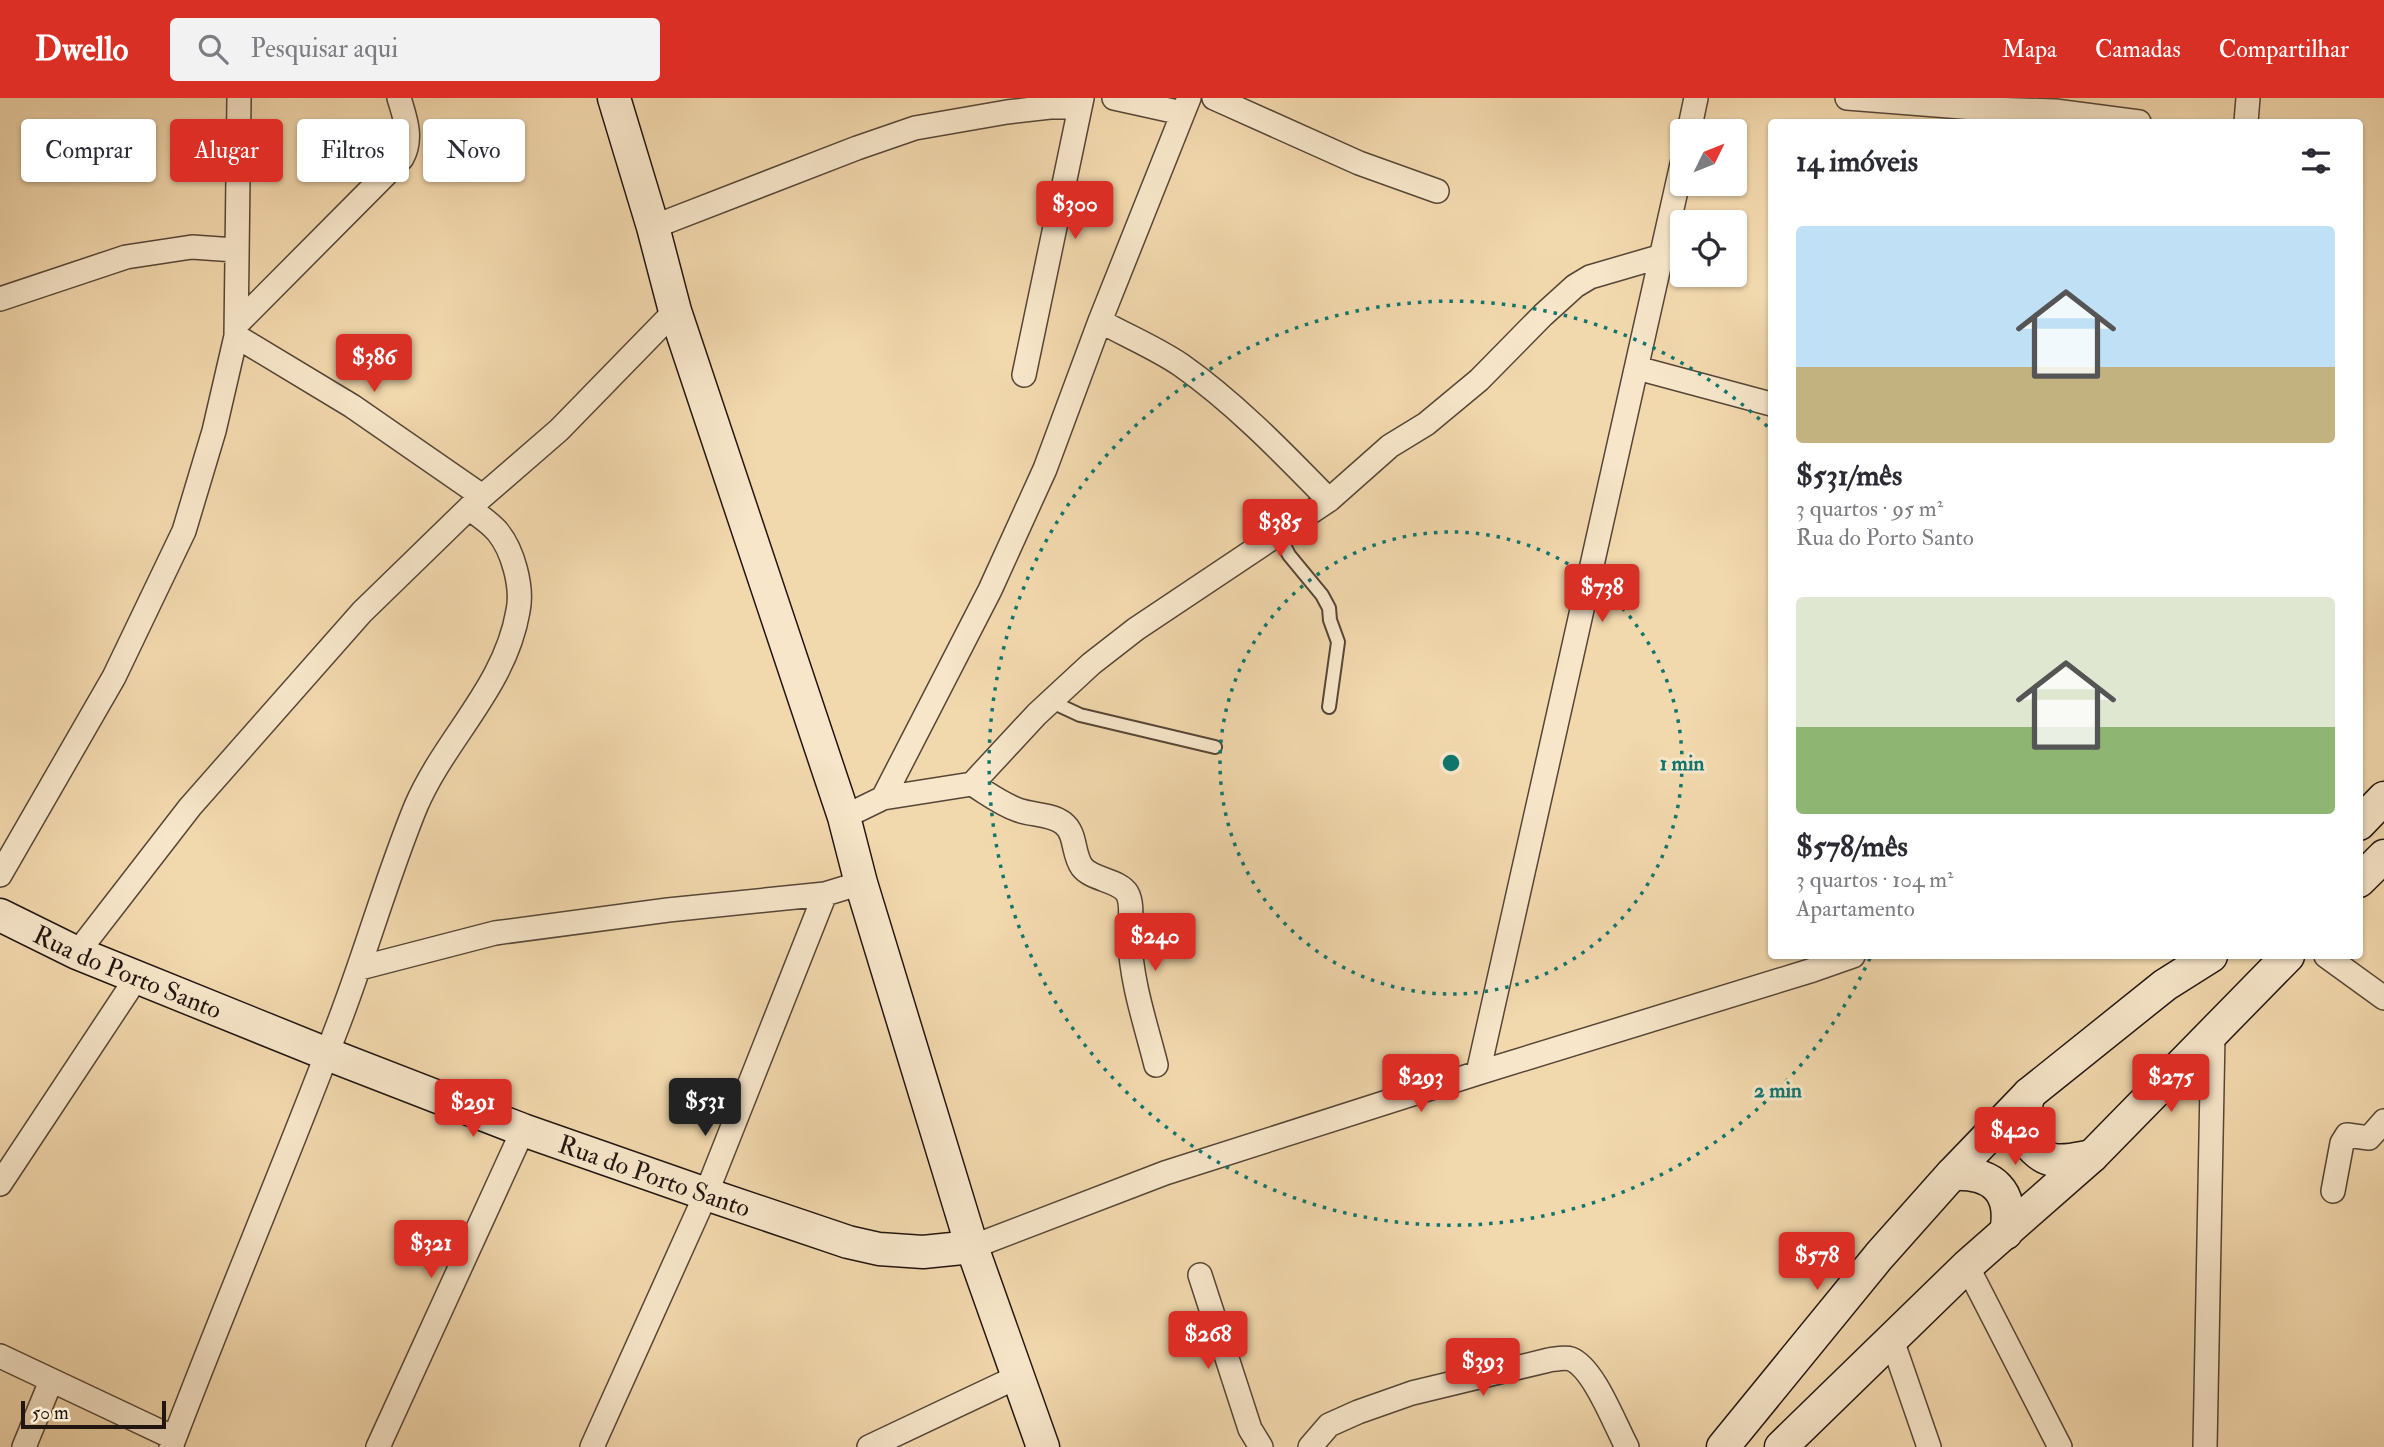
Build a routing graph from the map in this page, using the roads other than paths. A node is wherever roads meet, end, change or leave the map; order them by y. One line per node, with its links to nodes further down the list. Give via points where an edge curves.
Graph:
1 (239, 98): 18 (street)
2 (400, 98): 23 (street, via 408,140 402,158)
3 (614, 98): 17 (street)
4 (1114, 98): 10 (street)
5 (1214, 98): 15 (street, via 1359,163)
6 (1696, 98): 12 (street)
7 (1847, 98): 11 (street)
8 (2248, 98): 14 (street)
9 (1081, 103): 17 (street, via 915,128); 25 (street)
10 (1185, 105): 22 (street)
11 (2055, 110): 13 (street)
12 (1692, 119)
13 (2118, 119)
14 (2246, 119)
15 (1437, 191)
16 (1675, 196): 19 (street)
17 (653, 227): 21 (street)
18 (235, 250): 20 (street, via 192,247 126,257); 23 (street)
19 (1662, 256): 24 (street); 27 (street, via 1590,277 1575,286 1479,380 1426,424 1390,446)
20 (0, 299)
21 (675, 311): 28 (street, via 586,405); 36 (street)
22 (1100, 321): 27 (street, via 1197,378); 34 (street, via 1045,469 1012,542)
23 (237, 330): 28 (street, via 352,405); 39 (street, via 214,431 184,531 114,677)
24 (1637, 368): 26 (street); 55 (street)
25 (1024, 375)
26 (1768, 403)
27 (1329, 500): 29 (street)
28 (475, 502): 44 (street, via 362,612 271,714 190,807); 49 (street, via 509,550 518,587 514,631 496,676 417,804)
29 (1278, 533): 30 (street, via 1136,629); 31 (lane, via 1329,608 1338,642)
30 (1052, 702): 32 (lane, via 1080,715); 33 (street)
31 (1329, 707)
32 (1215, 747)
33 (972, 784): 34 (street); 54 (street, via 1002,804 1057,819 1072,833 1082,868 1126,891 1134,976)
34 (883, 798): 36 (street)
35 (2384, 798): 37 (street)
36 (844, 817): 41 (street)
37 (2363, 820)
38 (2384, 856): 40 (street)
39 (0, 875)
40 (2363, 877)
41 (861, 883): 42 (street); 65 (street)
42 (825, 894): 49 (street, via 495,933); 63 (street)
43 (0, 915): 44 (street, Rua do Porto Santo)
44 (77, 953): 50 (street, Rua do Porto Santo)
45 (1845, 959): 55 (street)
46 (2206, 959): 56 (street, via 2165,985)
47 (2285, 959): 52 (street)
48 (2330, 959): 51 (street)
49 (360, 968): 53 (street)
50 (137, 978): 53 (street, Rua do Porto Santo); 61 (street)
51 (2384, 998)
52 (2213, 1035): 59 (street); 85 (street)
53 (327, 1054): 58 (street, Rua do Porto Santo); 72 (street)
54 (1156, 1065)
55 (1478, 1073): 65 (street, via 1165,1173)
56 (2029, 1094): 59 (street, via 2022,1117 2030,1146 2052,1160); 60 (street)
57 (2384, 1121): 62 (street, via 2369,1138 2347,1135)
58 (523, 1130): 63 (street, Rua do Porto Santo); 74 (street)
59 (2092, 1156): 64 (street)
60 (1952, 1174): 64 (street, via 1971,1173 1994,1183 2009,1211); 81 (street)
61 (0, 1184)
62 (2333, 1191)
63 (706, 1194): 65 (street, Rua do Porto Santo, via 879,1249 923,1252); 75 (street)
64 (2006, 1233): 66 (street)
65 (972, 1247): 70 (street)
66 (1967, 1266): 68 (street); 84 (street)
67 (1200, 1275): 78 (street, via 1250,1429)
68 (1892, 1340): 82 (street); 83 (street)
69 (0, 1356): 71 (street)
70 (1017, 1377): 76 (street); 77 (street)
71 (51, 1381): 72 (street); 73 (street)
72 (172, 1443)
73 (24, 1447)
74 (378, 1447)
75 (592, 1447)
76 (869, 1447)
77 (1043, 1447)
78 (1261, 1447)
79 (1310, 1447): 80 (street, via 1329,1425 1412,1393 1569,1358 1593,1378)
80 (1627, 1447)
81 (1723, 1447)
82 (1782, 1447)
83 (1929, 1447)
84 (2060, 1447)
85 (2204, 1447)

